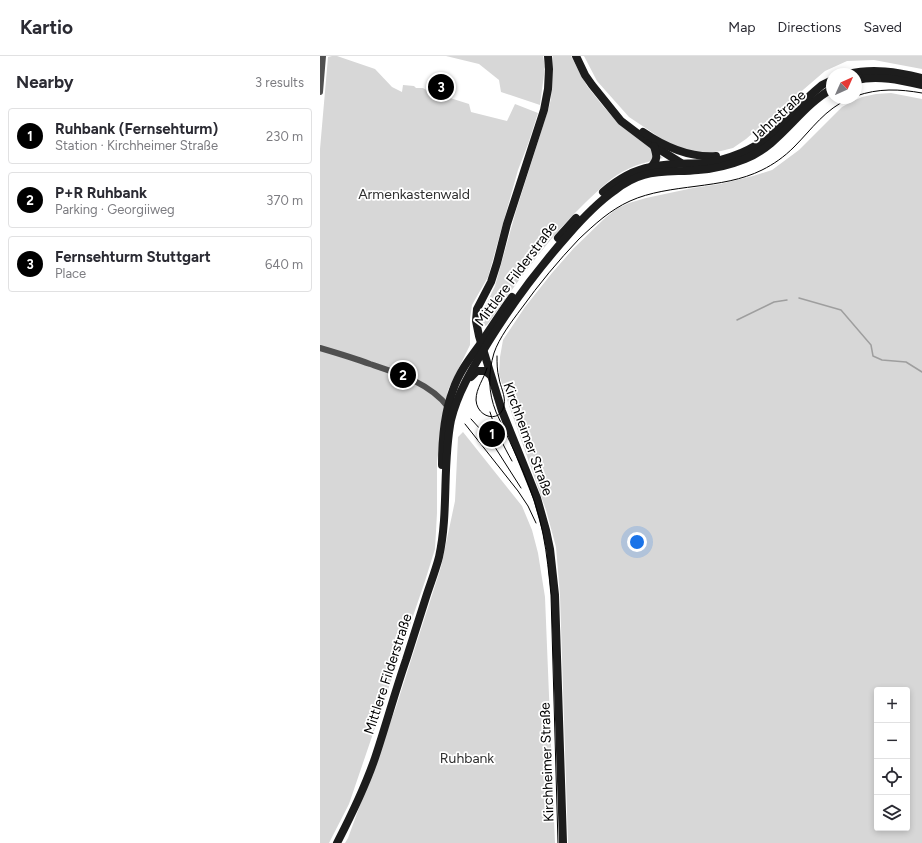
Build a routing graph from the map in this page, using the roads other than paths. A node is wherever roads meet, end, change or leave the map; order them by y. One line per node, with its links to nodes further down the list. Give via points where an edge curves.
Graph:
1 (323, 56): 9 (street)
2 (548, 56): 17 (main road, Kirchheimer Straße, via 548,89 544,110 491,282 477,309 476,325)
3 (576, 56): 11 (main road, Jahnstraße, via 585,75)
4 (862, 71): 5 (main road, via 882,71)
5 (922, 78)
6 (862, 79): 8 (main road, via 884,78)
7 (826, 83): 13 (main road, Jahnstraße, via 763,141 750,150)
8 (922, 85)
9 (320, 92)
10 (826, 92): 16 (main road, Jahnstraße, via 761,151 732,164)
11 (616, 114): 12 (main road, Jahnstraße, via 621,121); 13 (main road, Jahnstraße, via 674,150)
12 (654, 146): 14 (main road, Jahnstraße); 15 (main road, via 657,154)
13 (727, 158): 14 (main road, Mittlere Filderstraße)
14 (682, 164): 15 (main road, Mittlere Filderstraße); 16 (main road, Jahnstraße)
15 (651, 167): 17 (main road, Mittlere Filderstraße, via 626,175 609,187 568,226 533,269)
16 (699, 170): 19 (main road, Mittlere Filderstraße, via 645,175 612,191 536,272)
17 (481, 342): 19 (main road, Kirchheimer Straße); 22 (main road, Mittlere Filderstraße, via 461,372)
18 (320, 348): 22 (street, via 407,377 434,393)
19 (484, 350): 20 (main road, Kirchheimer Straße); 21 (main road, Mittlere Filderstraße)
20 (490, 375): 21 (main road, via 485,371 477,371); 26 (main road, Kirchheimer Straße, via 536,498 550,549 555,595)
21 (465, 381): 23 (main road, Mittlere Filderstraße)
22 (448, 407): 23 (main road); 24 (main road, Mittlere Filderstraße, via 442,447)
23 (451, 420): 24 (main road, Mittlere Filderstraße)
24 (445, 508): 25 (main road, Mittlere Filderstraße, via 439,557 374,760)
25 (337, 843)
26 (563, 843)

